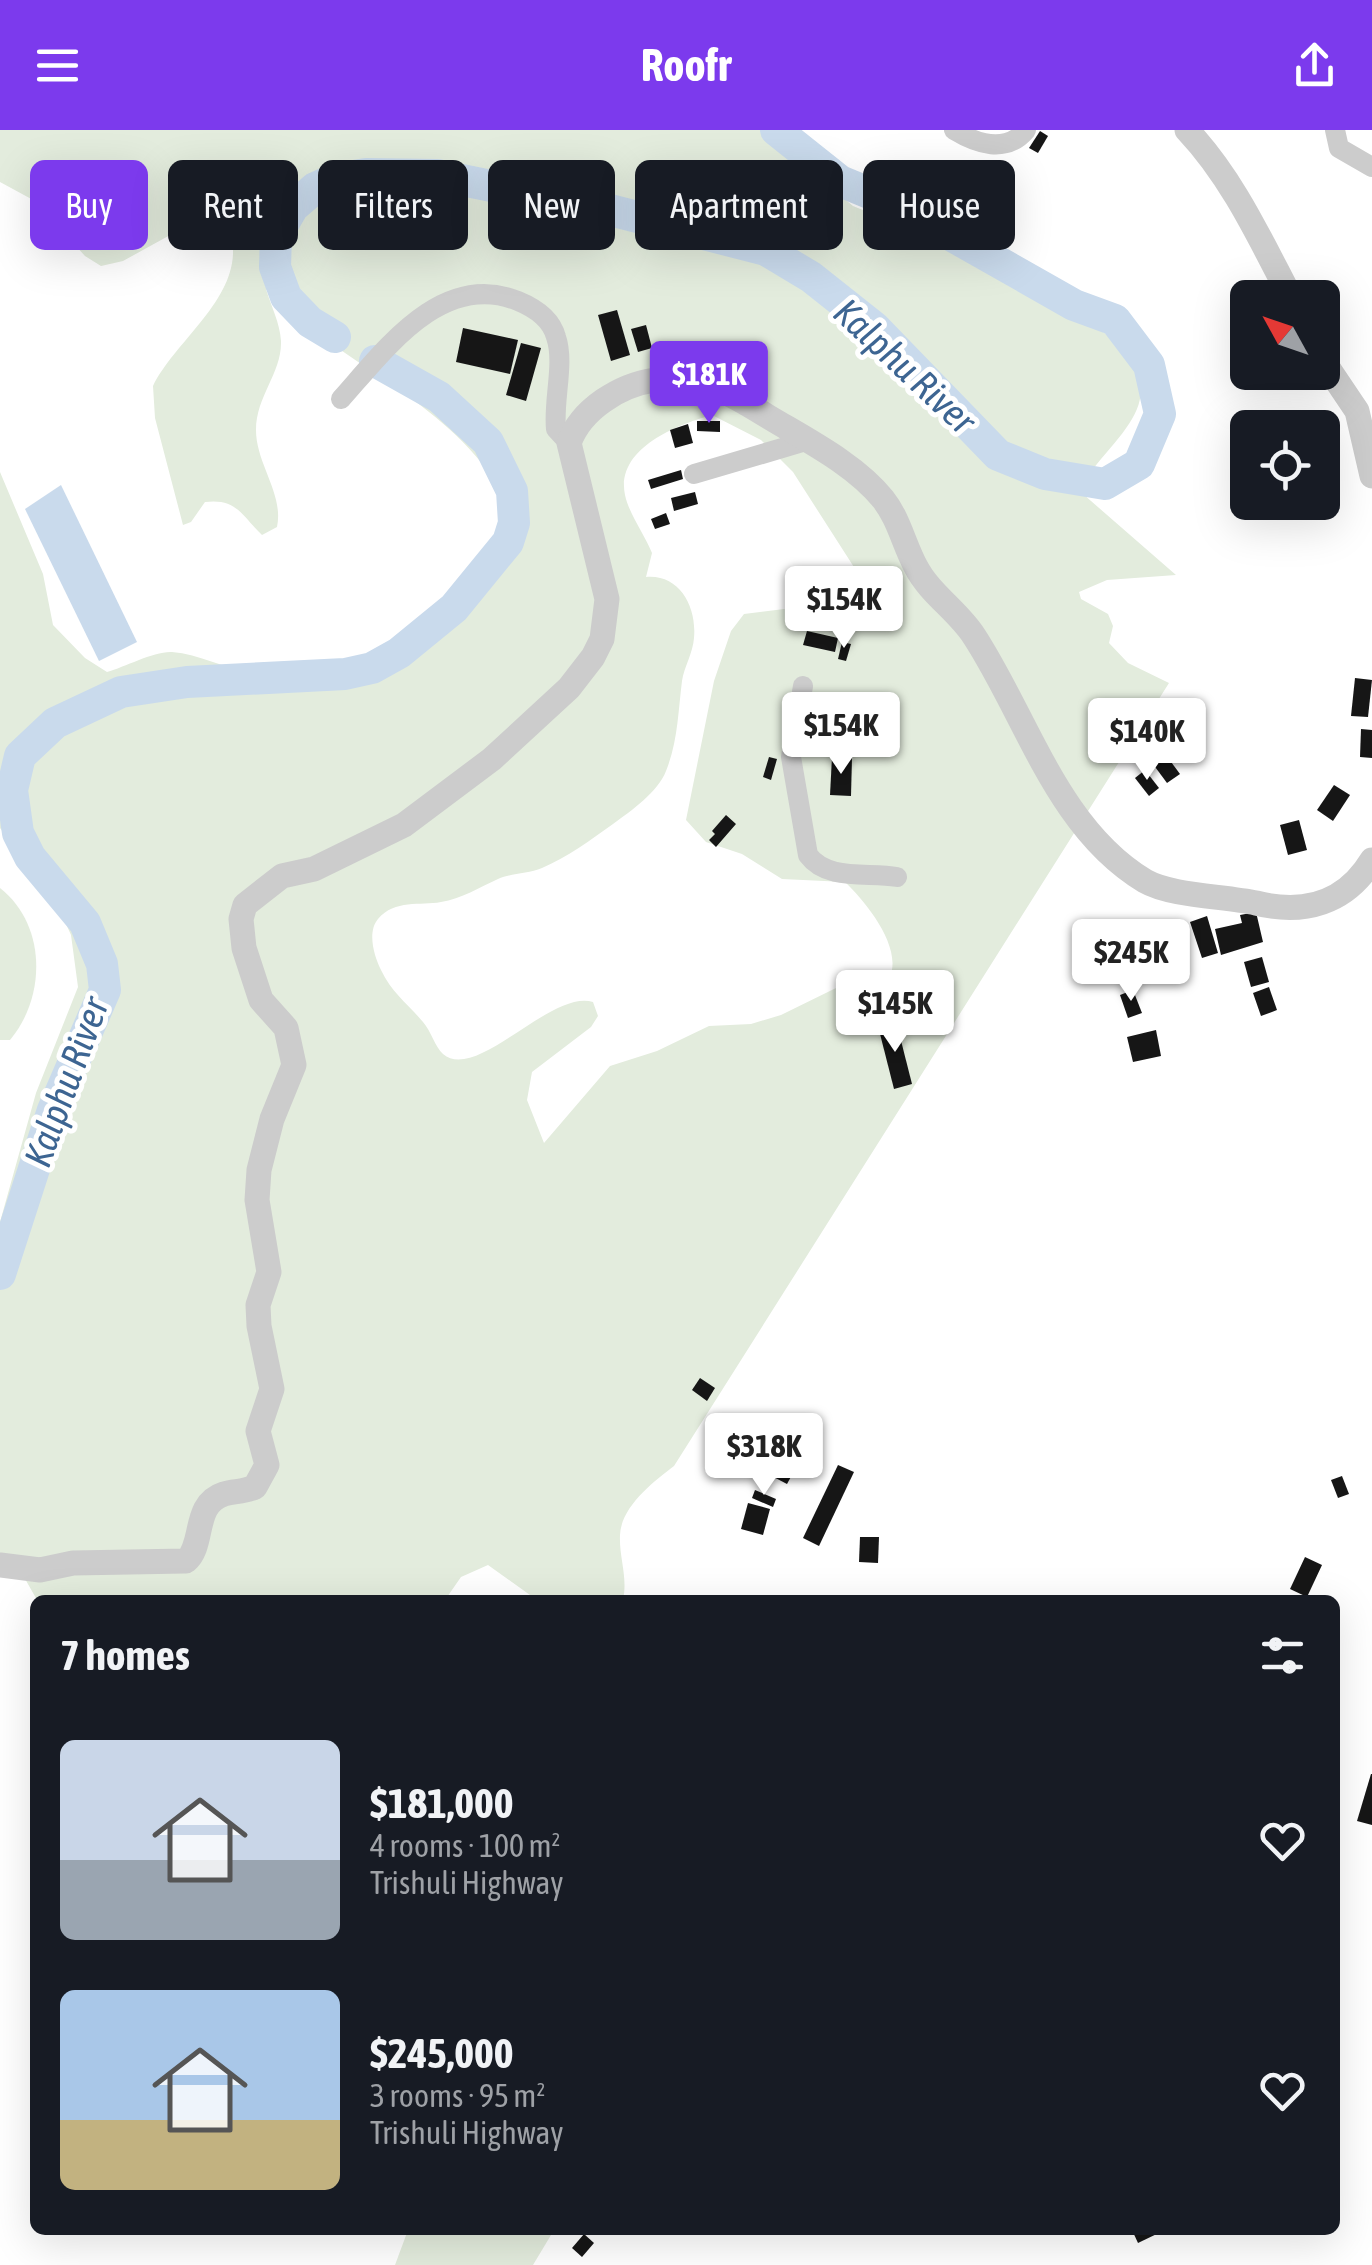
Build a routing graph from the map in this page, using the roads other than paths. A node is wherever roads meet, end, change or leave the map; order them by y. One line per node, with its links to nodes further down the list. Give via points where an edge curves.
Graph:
1 (954, 130): 2 (street, via 971,140 1004,144)
2 (1026, 130)
3 (1187, 130): 6 (street, via 1268,246)
4 (1335, 130): 5 (street, via 1339,148)
5 (1372, 167)
6 (1282, 280)
7 (1340, 385): 12 (street, via 1357,411)
8 (342, 399): 10 (street, via 390,345 437,306 488,294 533,307 550,323 557,338 556,429)
9 (806, 441): 10 (street, via 697,378 672,378 648,381 592,408); 11 (street); 14 (street, via 884,500 916,568 974,637 1057,784 1131,871 1167,889 1296,908 1342,893)
10 (568, 443): 16 (street, via 608,600 593,657 526,728 444,796 370,843 264,886 240,919 261,1000 286,1028 294,1066 259,1170 269,1272 259,1326 272,1389 258,1431 264,1474 256,1487 214,1501 186,1561 74,1562 40,1570)
11 (694, 474)
12 (1372, 476)
13 (803, 686): 15 (street, via 791,757 808,854 817,868 830,872)
14 (1372, 860)
15 (897, 877)
16 (0, 1565)

